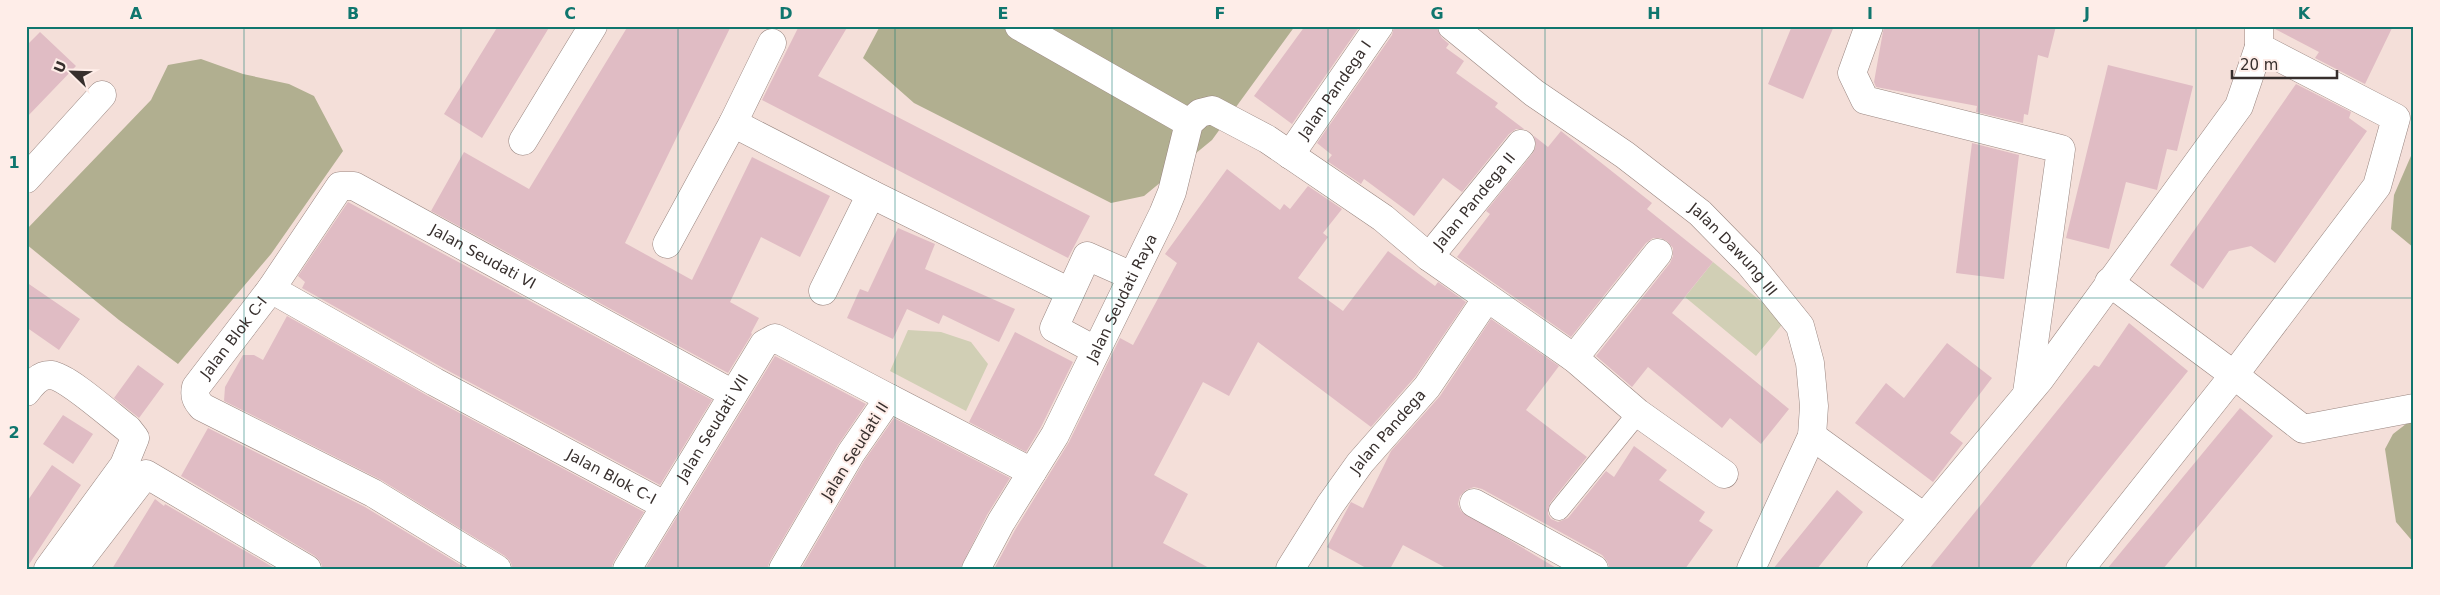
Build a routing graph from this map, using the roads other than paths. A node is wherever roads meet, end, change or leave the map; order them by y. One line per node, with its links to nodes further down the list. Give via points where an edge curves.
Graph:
1 (593, 26): 11 (street)
2 (1019, 26): 10 (street)
3 (1379, 26): 13 (street, Jalan Pandega I)
4 (1452, 26): 35 (street, Jalan Dawung III, via 1534,93 1625,155 1700,213 1749,263 1800,326 1810,364 1814,406)
5 (1869, 26): 31 (street, via 1852,73 1865,100 2061,149)
6 (2259, 36): 20 (street, via 2239,106); 28 (street, via 2396,118 2377,186)
7 (772, 43): 9 (street)
8 (102, 96): 14 (street)
9 (733, 123): 15 (street); 16 (street)
10 (1189, 123): 13 (street, via 1200,113 1212,110); 19 (street, Jalan Seudati Raya, via 1172,192)
11 (523, 140)
12 (1521, 144): 18 (street, Jalan Pandega II)
13 (1290, 155): 18 (street, via 1383,218)
14 (26, 179)
15 (871, 194): 22 (street); 23 (street)
16 (667, 244)
17 (1658, 253): 27 (street)
18 (1429, 257): 24 (street)
19 (1132, 276): 23 (street, via 1086,256); 26 (street, Jalan Seudati Raya)
20 (2109, 282): 28 (street); 31 (street)
21 (272, 289): 30 (street, Jalan Seudati VI, via 340,186 354,186); 39 (street, Jalan Blok C-I, via 435,382); 45 (street, Jalan Blok C-I, via 196,388 197,401 202,407 373,493)
22 (823, 291)
23 (1070, 292): 26 (street, via 1054,328)
24 (1487, 298): 27 (street); 49 (street, Jalan Pandega, via 1427,387 1360,463)
25 (768, 341): 30 (street, Jalan Seudati VII); 32 (street, Jalan Seudati II, via 780,340)
26 (1095, 350): 36 (street, Jalan Seudati Raya, via 1054,435)
27 (1574, 358): 34 (street)
28 (2234, 375): 33 (street, via 2303,429); 53 (street)
29 (26, 392): 42 (street, via 34,381 50,375 65,380 135,438 124,465)
30 (733, 394): 39 (street, Jalan Seudati VII)
31 (2027, 395): 41 (street)
32 (889, 398): 36 (street); 47 (street, Jalan Seudati II, via 850,453)
33 (2414, 408)
34 (1638, 413): 37 (street); 40 (lane)
35 (1812, 436): 41 (street); 51 (street, Jalan Dawung III)
36 (1032, 472): 48 (street, Jalan Seudati Raya)
37 (1724, 474)
38 (1474, 503): 50 (street)
39 (666, 506): 46 (street, Jalan Seudati VII)
40 (1559, 510)
41 (1924, 517): 52 (street)
42 (48, 569)
43 (73, 569): 44 (street, via 146,474)
44 (307, 569)
45 (497, 569)
46 (627, 569)
47 (783, 569)
48 (976, 569)
49 (1290, 569)
50 (1594, 569)
51 (1752, 569)
52 (1881, 569)
53 (2080, 569)

